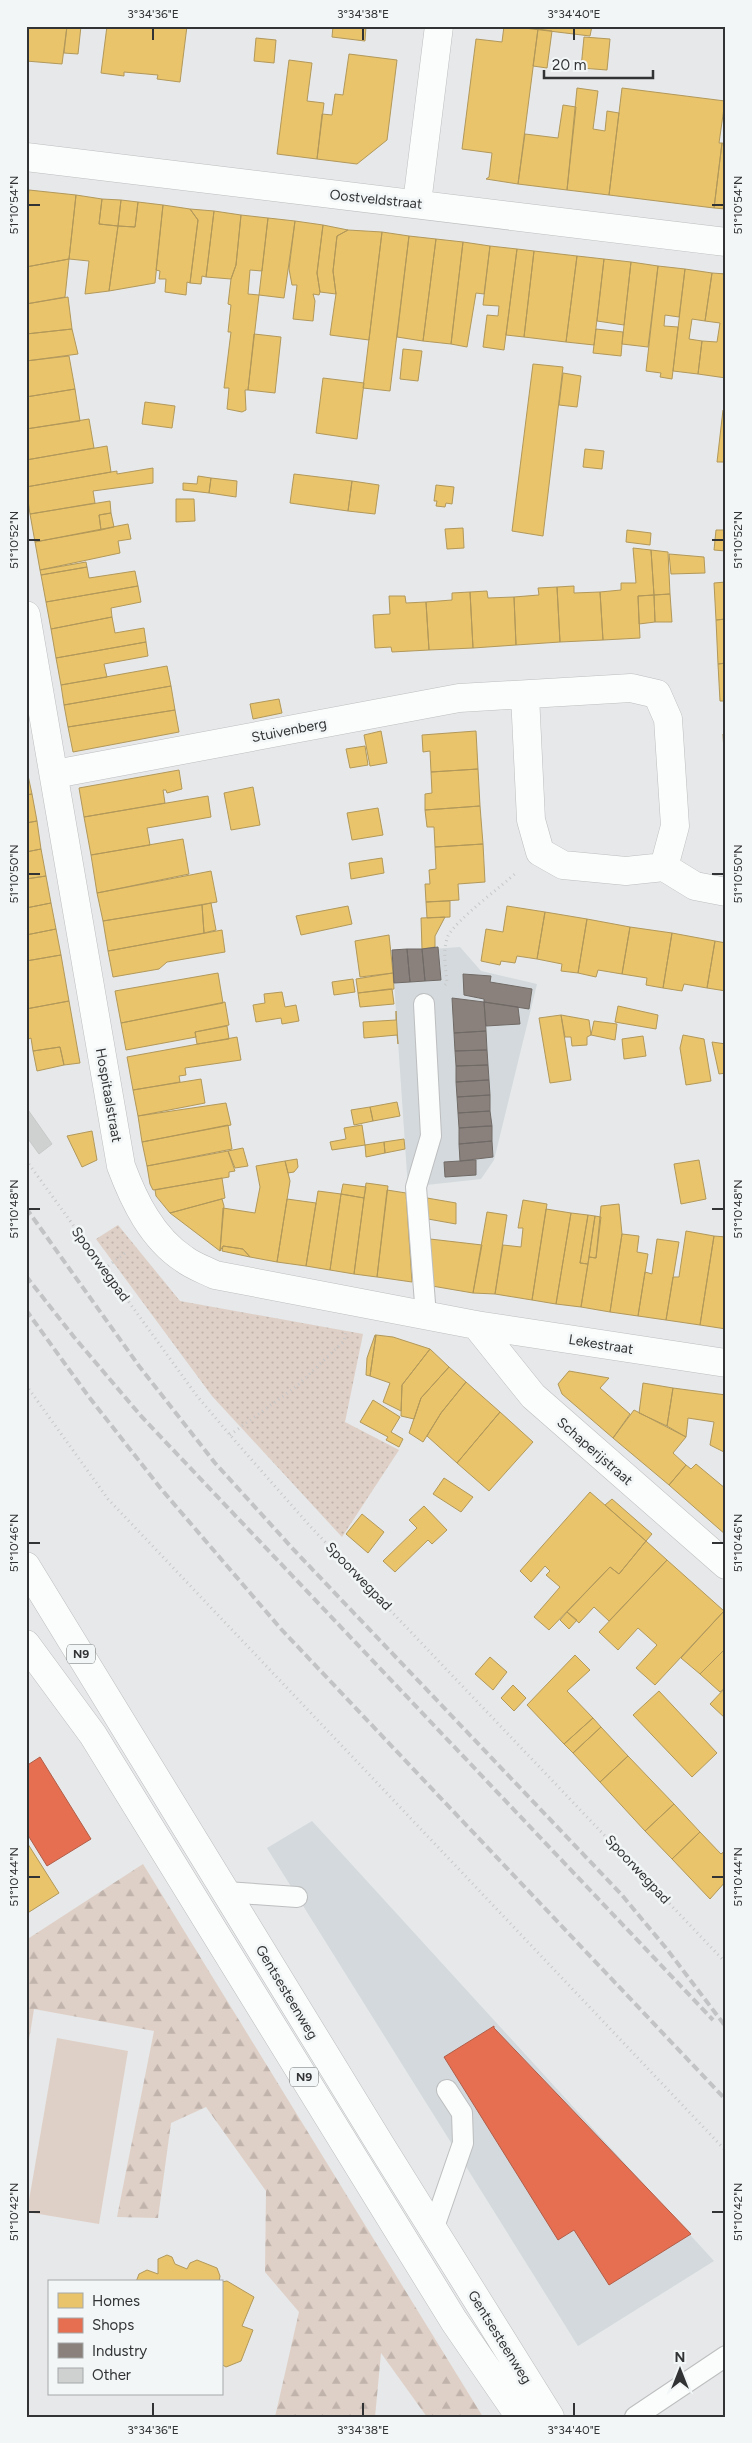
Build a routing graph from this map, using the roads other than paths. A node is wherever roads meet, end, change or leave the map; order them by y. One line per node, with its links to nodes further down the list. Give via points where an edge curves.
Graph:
1 (439, 26): 3 (street)
2 (26, 157): 3 (street, Oostveldstraat)
3 (417, 203): 4 (street, Oostveldstraat)
4 (726, 242)
5 (26, 616): 7 (street, Hospitaalstraat)
6 (525, 695): 7 (street, Stuivenberg, via 460,698); 8 (street, via 531,820 540,852 564,865 626,872); 8 (street, Stuivenberg, via 631,688 657,694 668,719 676,826)
7 (55, 774): 11 (street, Hospitaalstraat, via 121,1166 133,1198 154,1231 183,1259 215,1275)
8 (664, 867): 9 (street, via 695,886)
9 (726, 892)
10 (424, 1004): 11 (lane, via 431,1136 416,1187)
11 (426, 1316): 12 (street, Hospitaalstraat)
12 (476, 1325): 13 (street, Lekestraat); 14 (street, Schaperijstraat, via 533,1396)
13 (726, 1363)
14 (726, 1565)
15 (26, 1566): 17 (street, Gentsesteenweg / N9)
16 (26, 1644): 22 (street, Gentsesteenweg / N9, via 92,1734 454,2321)
17 (226, 1892): 18 (lane); 20 (street, Gentsesteenweg / N9)
18 (297, 1897)
19 (447, 2090): 20 (lane, via 462,2113 463,2143)
20 (433, 2230): 23 (street, Gentsesteenweg / N9)
21 (726, 2356): 24 (lane)
22 (520, 2417)
23 (550, 2417)
24 (635, 2417)

